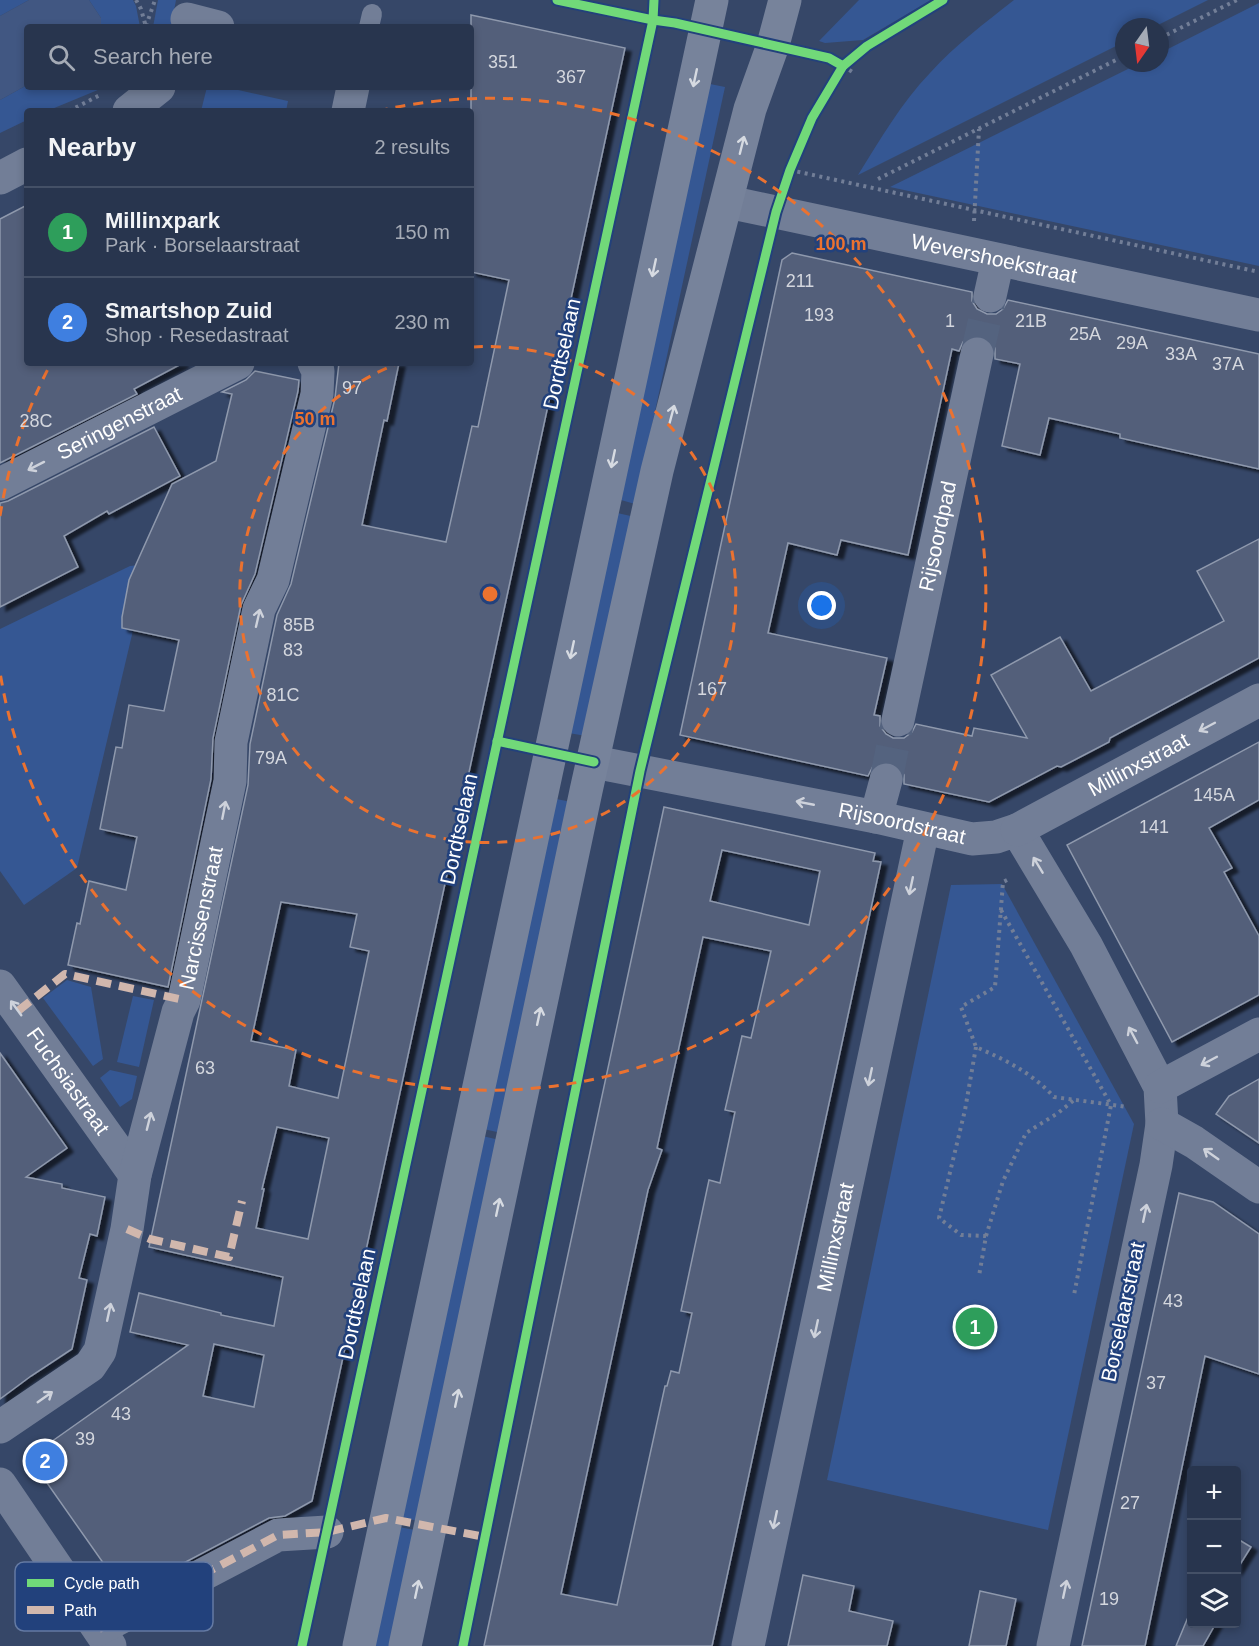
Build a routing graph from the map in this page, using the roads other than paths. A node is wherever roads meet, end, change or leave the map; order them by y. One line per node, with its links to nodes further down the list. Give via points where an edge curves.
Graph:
1 (695, 0): 4 (main road)
2 (785, 0): 5 (main road)
3 (797, 0): 5 (main road)
4 (709, 15): 37 (main road, one-way to 37)
5 (773, 45): 12 (main road, one-way to 5, via 750,109)
6 (150, 90): 8 (street)
7 (352, 90): 9 (street)
8 (117, 101)
9 (349, 108)
10 (24, 166): 11 (street)
11 (0, 178)
12 (728, 202): 13 (street, Wevershoekstraat); 22 (main road, one-way to 12, via 657,471)
13 (983, 257): 14 (street); 15 (street, Wevershoekstraat)
14 (990, 296)
15 (1259, 315)
16 (977, 354): 21 (street, Rijsoordpad)
17 (232, 366): 19 (street, Seringenstraat, one-way to 19)
18 (316, 366): 30 (street, Narcissenstraat, one-way to 18, via 184,1000 230,780 231,742 259,609 273,580 317,394)
19 (0, 484)
20 (1259, 700): 26 (street, Millinxstraat, one-way to 26)
21 (898, 720)
22 (594, 762): 24 (street, Rijsoordstraat, one-way to 22); 38 (main road, one-way to 22)
23 (886, 780): 24 (street)
24 (876, 817): 25 (street, Rijsoordstraat)
25 (923, 829): 26 (street, Rijsoordstraat, via 972,839); 39 (street, Millinxstraat, one-way to 39)
26 (1017, 830): 29 (street, one-way to 26, via 1086,945)
27 (0, 986): 30 (street, Fuchsiastraat, one-way to 27)
28 (1259, 1034): 29 (street, one-way to 29)
29 (1161, 1107): 31 (street, one-way to 29, via 1194,1142); 40 (street, Borselaarstraat, one-way to 29, via 1156,1165)
30 (135, 1175): 32 (street, Narcissenstraat, one-way to 30, via 90,1366 100,1351)
31 (1259, 1187)
32 (0, 1427)
33 (0, 1484): 35 (street)
34 (327, 1532): 36 (street, via 278,1535)
35 (53, 1562)
36 (213, 1574)
37 (359, 1646)
38 (405, 1646)
39 (748, 1646)
40 (1053, 1646)

